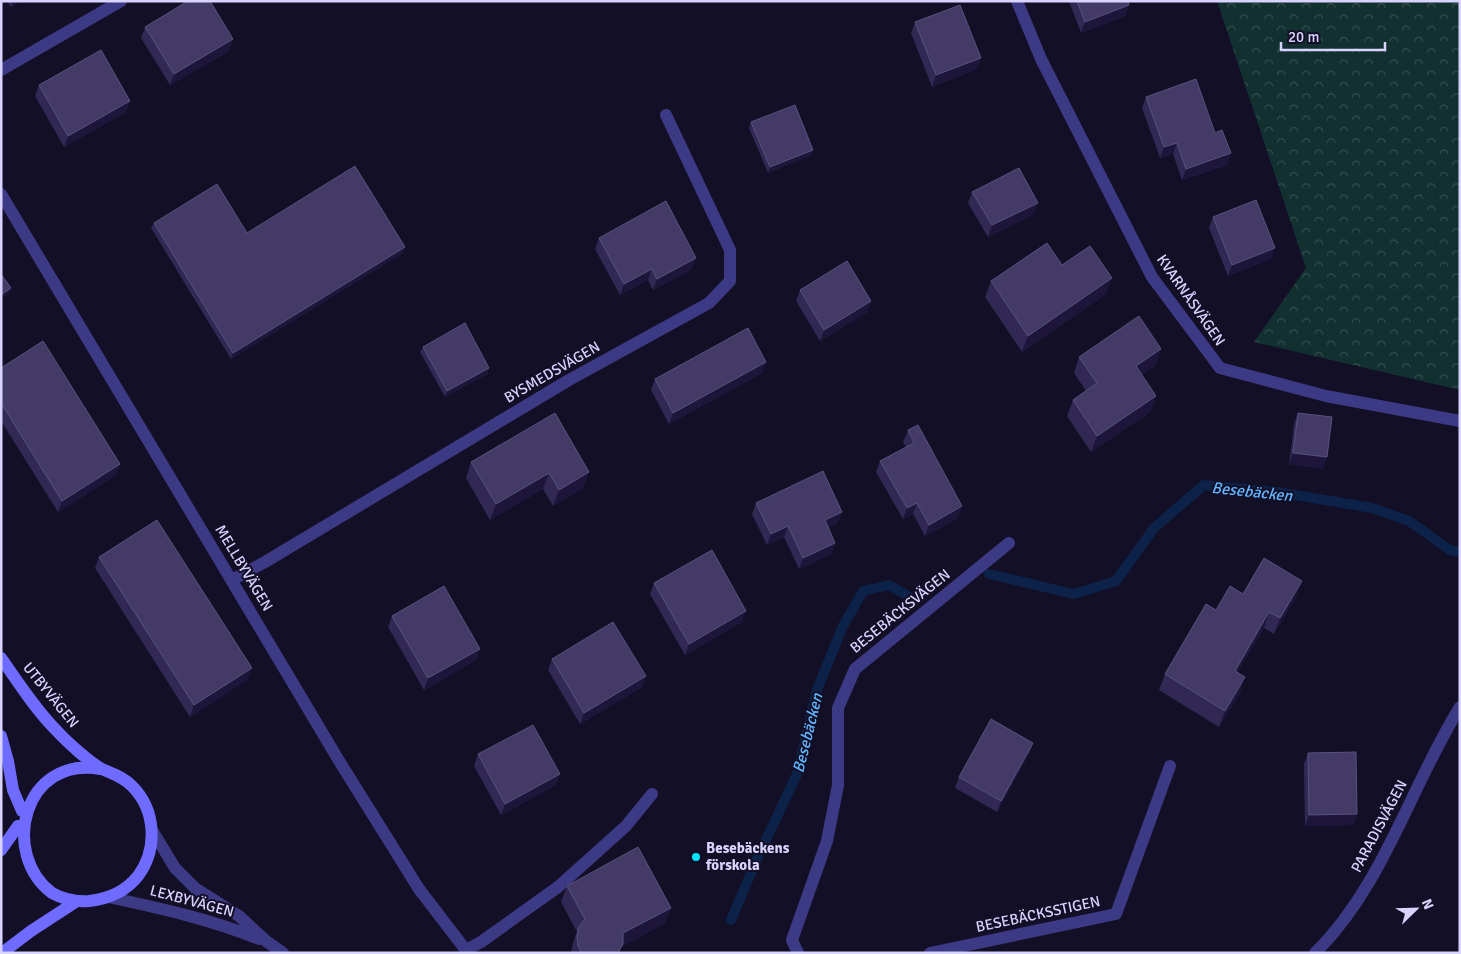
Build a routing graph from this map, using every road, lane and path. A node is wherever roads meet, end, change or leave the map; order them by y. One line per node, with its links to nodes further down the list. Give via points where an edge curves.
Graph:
1 (121, 1): 3 (street)
2 (1017, 1): 6 (street, KVARNÅSVÄGEN, via 1042,59 1152,277 1220,368 1326,396)
3 (1, 70)
4 (666, 115): 8 (street, BYSMEDSVÄGEN, via 730,250 730,281 709,303 569,380)
5 (1, 194): 8 (street, MELLBYVÄGEN)
6 (1460, 421)
7 (1009, 543): 25 (street, BESEBÄCKSVÄGEN, via 855,669 838,708 838,785 827,841 792,940)
8 (232, 580): 22 (street, MELLBYVÄGEN, via 419,888)
9 (1, 658): 13 (main road, UTBYVÄGEN, via 56,730)
10 (1460, 706): 27 (street, PARADISVÄGEN, via 1358,900)
11 (1, 736): 15 (main road, via 13,790)
12 (1170, 766): 26 (street, BESEBÄCKSSTIGEN, via 1116,914)
13 (101, 769): 15 (main road, via 72,768 54,774 31,793); 17 (main road, via 117,775 142,798)
14 (652, 794): 22 (street, via 626,826 558,887)
15 (22, 810): 16 (main road)
16 (18, 826): 18 (main road); 20 (main road, via 19,847 32,875 52,892)
17 (152, 830): 19 (main road, via 149,856 141,871 123,890); 21 (street, LEXBYVÄGEN, via 175,868 195,888 239,916)
18 (1, 850)
19 (108, 898): 20 (main road); 21 (street, LEXBYVÄGEN, via 205,920)
20 (77, 901): 23 (main road)
21 (266, 941): 24 (street, LEXBYVÄGEN)
22 (467, 951)
23 (2, 953)
24 (283, 953)
25 (798, 953)
26 (930, 953)
27 (1315, 953)

